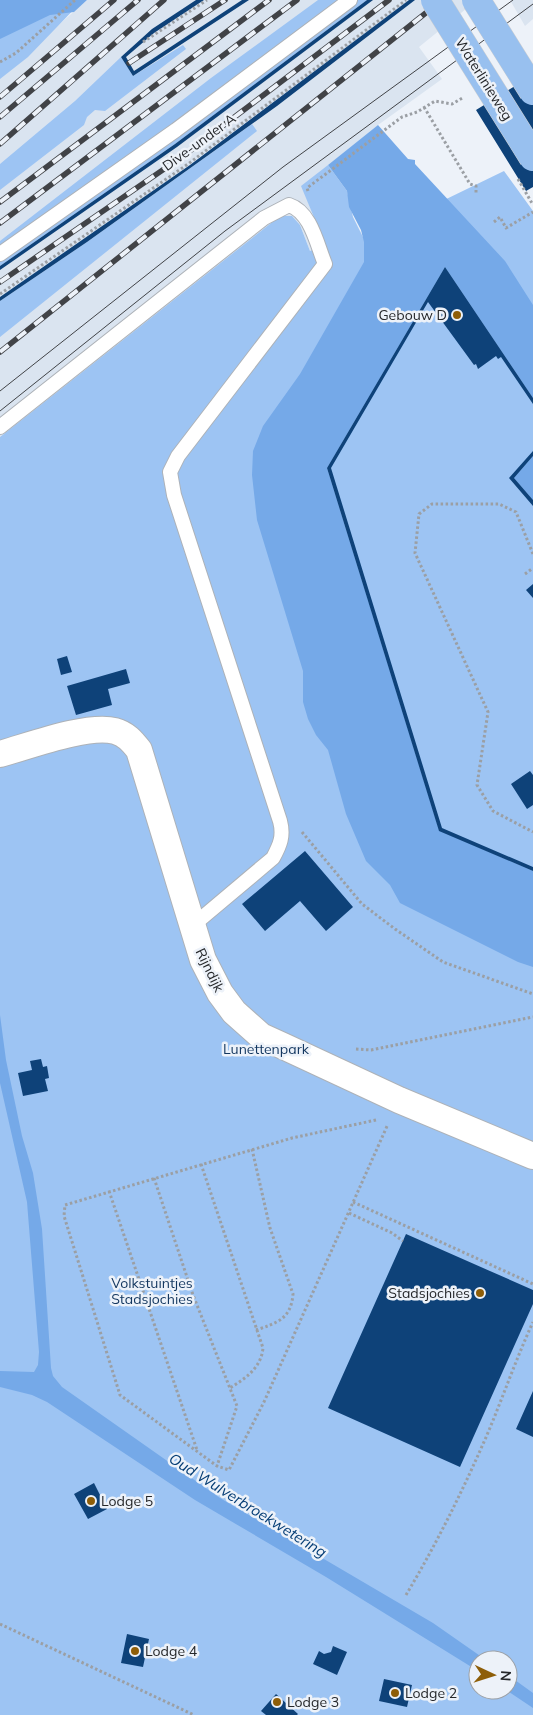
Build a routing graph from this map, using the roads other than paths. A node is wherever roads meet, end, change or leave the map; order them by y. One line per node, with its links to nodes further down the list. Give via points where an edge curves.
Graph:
1 (350, 0): 6 (lane, via 176,130)
2 (435, 0): 5 (main road, Waterlinieweg, bridge)
3 (476, 0): 4 (main road, bridge)
4 (533, 91)
5 (533, 157)
6 (0, 254)
7 (0, 426): 9 (lane, via 264,218 289,205 298,208 325,264 178,456 170,472 174,495 280,821 281,842 272,858)
8 (0, 754): 9 (street, Rijndijk, via 83,731 117,731 130,738 139,750)
9 (191, 927): 10 (street, Rijndijk, via 220,993 234,1012 261,1036 395,1109)
10 (533, 1156)

